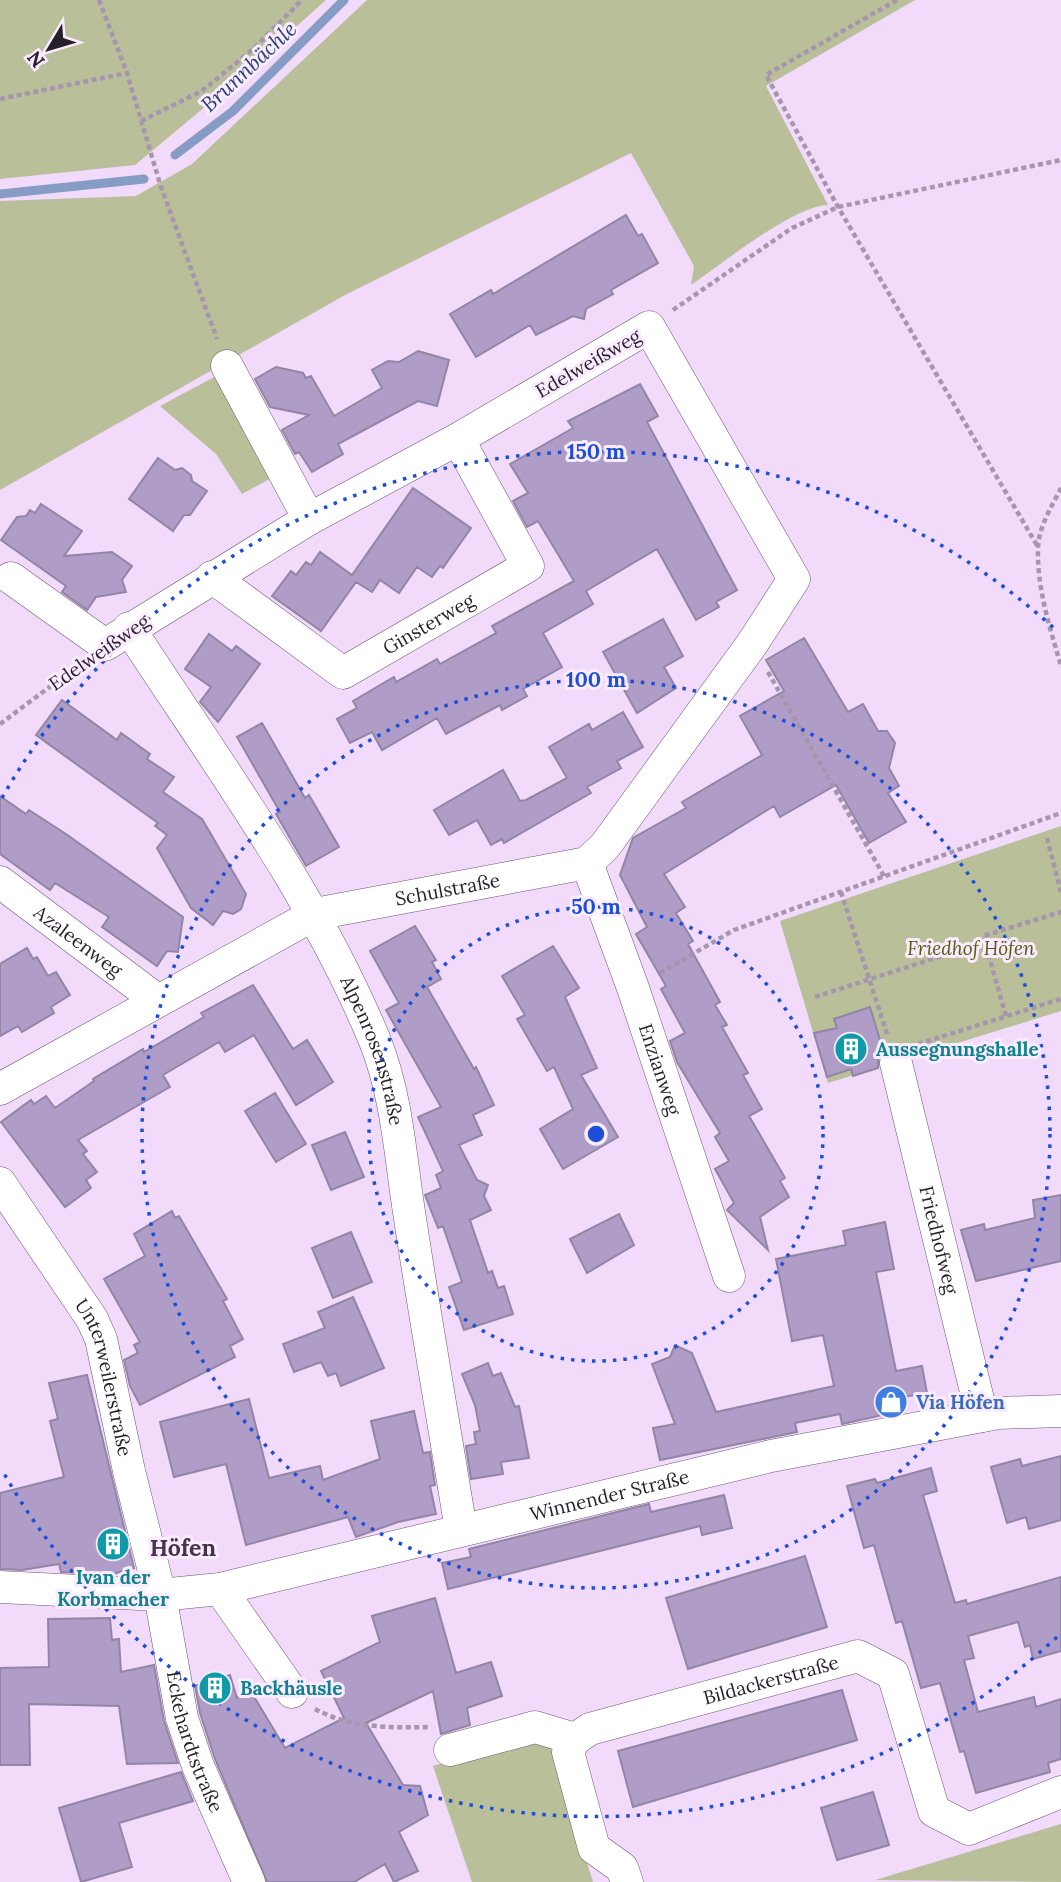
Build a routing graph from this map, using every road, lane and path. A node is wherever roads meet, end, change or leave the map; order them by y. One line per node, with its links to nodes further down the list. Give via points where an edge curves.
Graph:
1 (99, 0): 4 (path)
2 (302, 0): 6 (path, via 202,91)
3 (897, 0): 8 (path, via 766,75)
4 (127, 73): 5 (path); 6 (path)
5 (0, 99)
6 (141, 121): 10 (path)
7 (1061, 160): 8 (path)
8 (838, 207): 9 (path, via 792,228); 14 (path)
9 (649, 327): 11 (street, Edelweißweg); 18 (street, Edelweißweg, via 794,579)
10 (227, 366): 13 (street)
11 (458, 439): 13 (street, Edelweißweg); 15 (street, Ginsterweg, via 528,566 343,673)
12 (1061, 488): 14 (path)
13 (309, 519): 15 (street, Edelweißweg)
14 (1038, 547): 19 (path, via 1043,600)
15 (212, 577): 17 (street, Edelweißweg)
16 (12, 578): 17 (street, Alpenrosenstraße)
17 (117, 637): 20 (path, Edelweißweg); 29 (street, Alpenrosenstraße)
18 (751, 644): 23 (street, via 605,846); 24 (path)
19 (1061, 666)
20 (0, 724)
21 (1061, 813): 24 (path)
22 (1047, 838): 27 (path)
23 (587, 863): 29 (street, Schulstraße); 32 (street, Enzianweg)
24 (884, 876): 26 (path)
25 (0, 882): 35 (street, Azaleenweg)
26 (841, 892): 31 (path); 32 (path, via 734,930)
27 (1061, 892)
28 (1061, 912): 30 (path, via 983,936)
29 (315, 914): 35 (street, Schulstraße); 43 (street, Alpenrosenstraße, via 375,1042 389,1085)
30 (984, 942): 31 (path); 36 (path)
31 (870, 979): 33 (path); 37 (path)
32 (633, 988): 40 (street, Enzianweg)
33 (815, 996)
34 (1061, 999): 36 (path)
35 (157, 1000): 38 (street, Schulstraße)
36 (1006, 1016): 37 (path)
37 (894, 1058): 42 (street, Friedhofweg)
38 (0, 1089)
39 (0, 1183): 46 (street, Unterweilerstraße, via 101,1339)
40 (729, 1276)
41 (1061, 1411): 42 (street, Winnender Straße)
42 (982, 1416): 43 (street, Winnender Straße, via 771,1456)
43 (461, 1531): 45 (street, Winnender Straße)
44 (0, 1587): 46 (street, Winnender Straße)
45 (220, 1589): 46 (street, Winnender Straße); 47 (street)
46 (160, 1595): 51 (street, Eckehardtstraße, via 182,1718)
47 (292, 1692): 49 (path, via 341,1720 388,1728 430,1727)
48 (575, 1739): 49 (street, via 535,1727); 50 (street, Bildackerstraße, via 590,1729 858,1656 893,1674 934,1811 969,1829); 52 (street, via 568,1752 594,1848 622,1868)
49 (450, 1750)
50 (1061, 1792)
51 (249, 1882)
52 (627, 1882)

